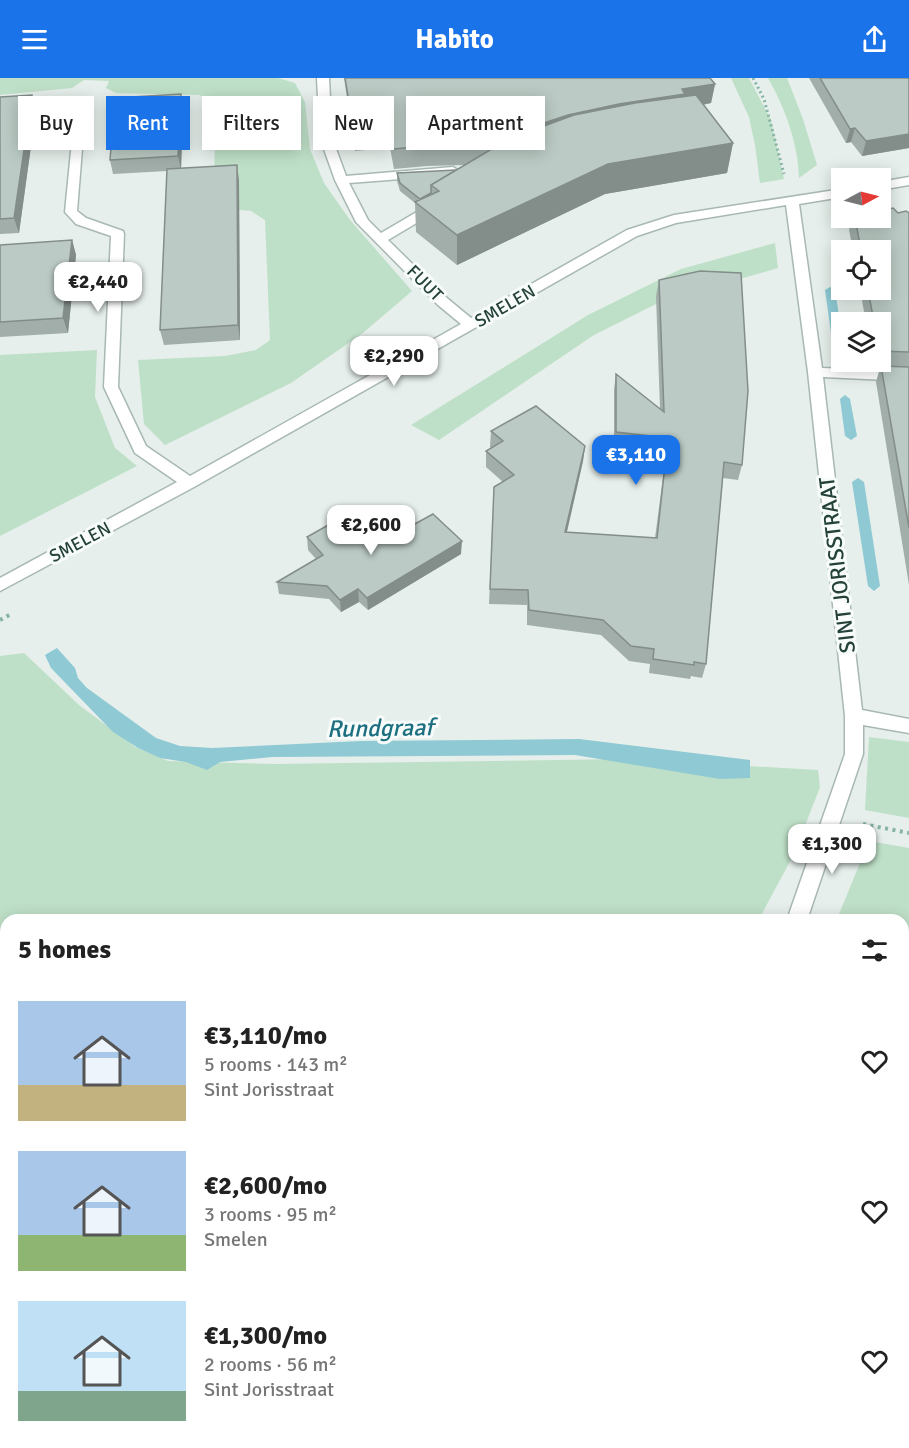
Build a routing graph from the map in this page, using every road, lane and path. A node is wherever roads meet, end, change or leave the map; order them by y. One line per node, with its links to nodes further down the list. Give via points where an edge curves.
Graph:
1 (323, 78): 5 (street, FUUT, via 326,138)
2 (753, 78): 10 (path, via 764,99)
3 (76, 150): 15 (street, via 71,212 81,221 118,234 111,387 140,449)
4 (471, 171): 5 (street)
5 (341, 180): 11 (street, FUUT, via 362,222)
6 (909, 181): 7 (street)
7 (891, 184)
8 (831, 195): 10 (street, SMELEN)
9 (442, 202): 11 (street)
10 (792, 202): 12 (street, SMELEN, via 674,219 632,233); 13 (street, SINT JORISSTRAAT)
11 (381, 239): 12 (street, FUUT)
12 (471, 325): 15 (street, SMELEN)
13 (815, 372): 14 (street); 17 (street, SINT JORISSTRAAT)
14 (909, 376)
15 (189, 483): 16 (street, SMELEN)
16 (0, 585)
17 (855, 716): 18 (street); 19 (street, SINT JORISSTRAAT, via 854,754)
18 (909, 726)
19 (832, 819): 20 (path); 21 (street, SINT JORISSTRAAT)
20 (909, 833)
21 (798, 914)

